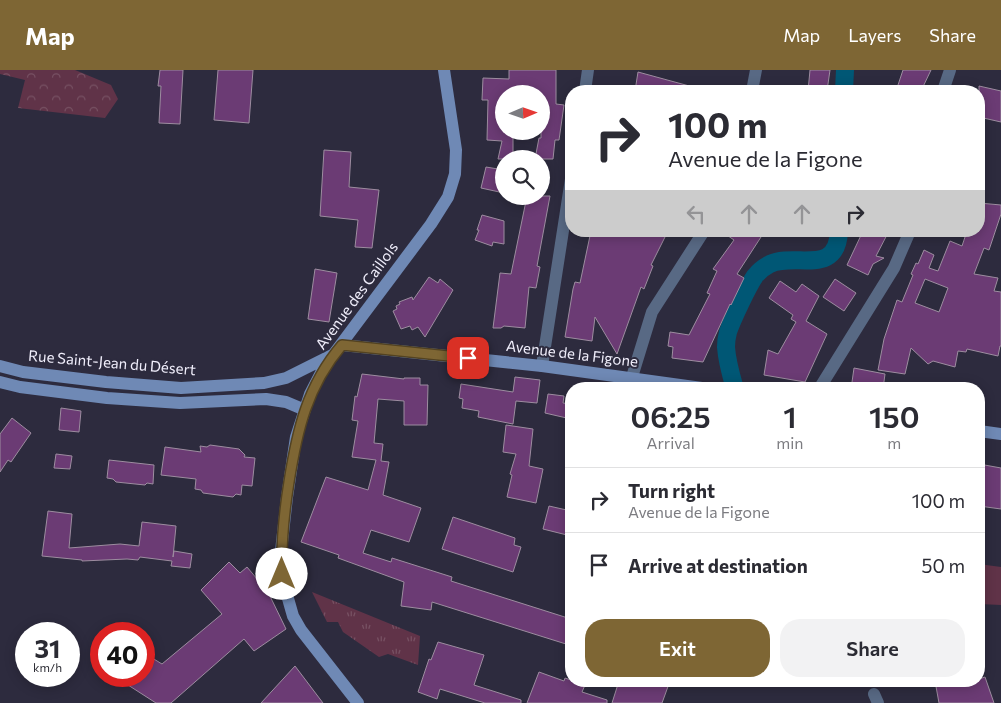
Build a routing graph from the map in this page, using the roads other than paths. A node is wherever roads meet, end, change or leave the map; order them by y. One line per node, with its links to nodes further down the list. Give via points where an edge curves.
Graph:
1 (444, 70): 11 (street, Avenue des Caillols, via 456,150 455,174 448,197)
2 (588, 70): 5 (street)
3 (756, 70): 6 (street)
4 (950, 70): 7 (street)
5 (586, 85)
6 (753, 85)
7 (945, 85)
8 (565, 218): 13 (street)
9 (700, 237): 14 (street, via 652,312)
10 (907, 237): 17 (street, via 894,268)
11 (338, 349): 12 (street, Rue Saint-Jean du Désert, via 278,380 181,388 96,381 22,372); 13 (street, Avenue de la Figone); 18 (street, Avenue des Caillols, via 324,367)
12 (0, 366)
13 (542, 366): 14 (street, Avenue de la Figone)
14 (632, 377): 16 (street, Avenue de la Figone)
15 (0, 382): 18 (street, via 107,398 180,403 266,399 286,402)
16 (664, 382)
17 (823, 382)
18 (305, 410): 21 (street, Avenue des Caillols, via 296,438 287,497 282,574 293,616 301,630)
19 (985, 432): 20 (street)
20 (1001, 434)
21 (358, 703)

